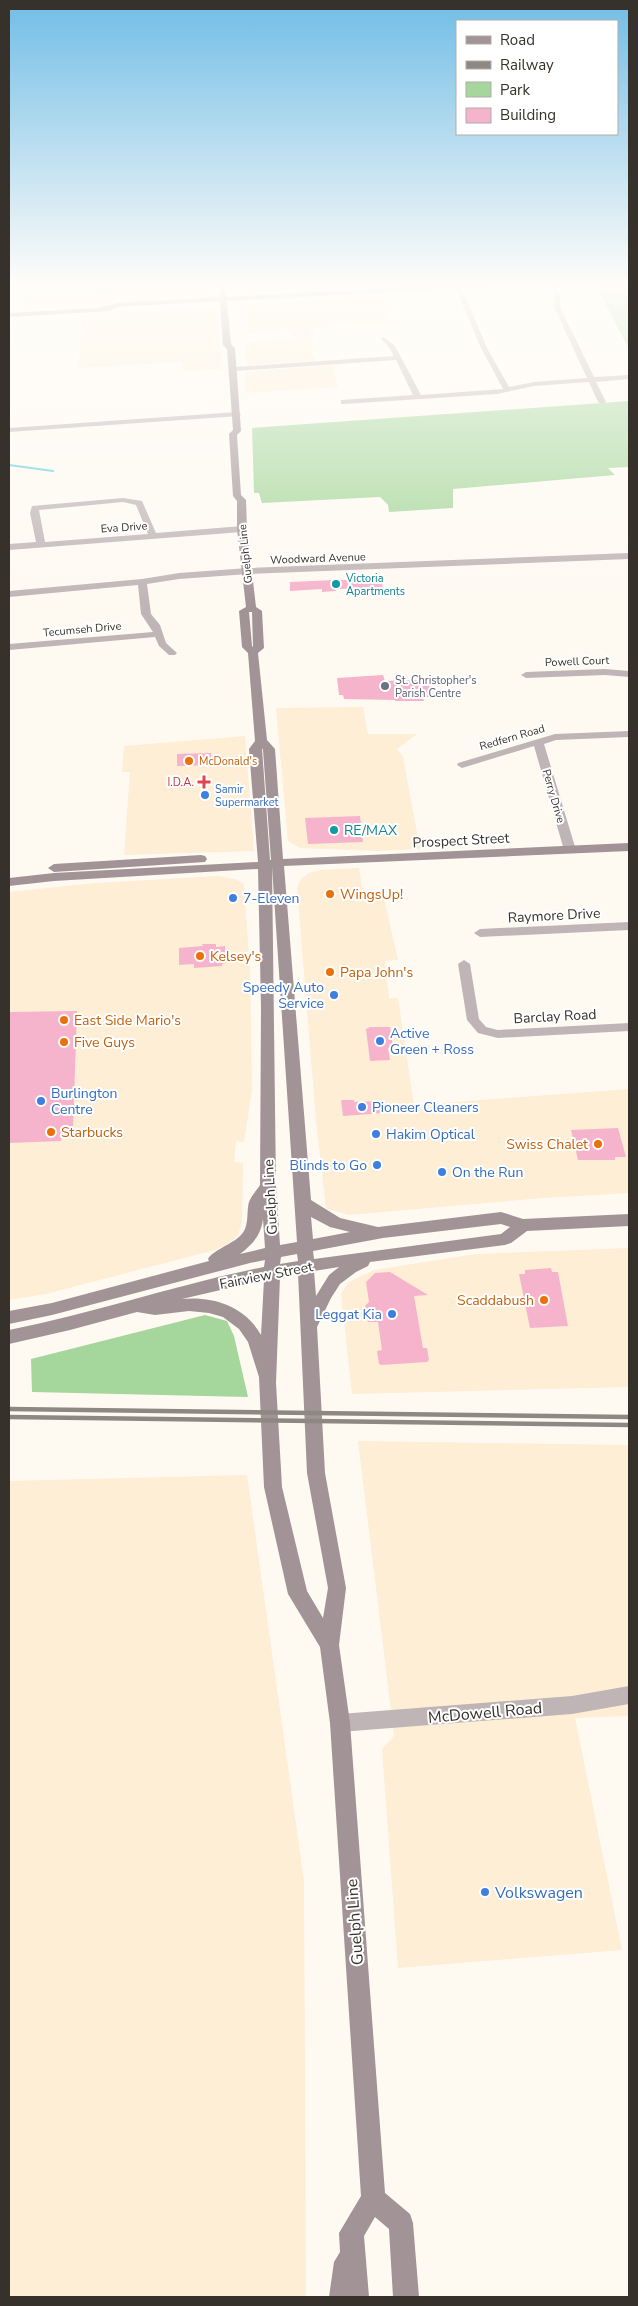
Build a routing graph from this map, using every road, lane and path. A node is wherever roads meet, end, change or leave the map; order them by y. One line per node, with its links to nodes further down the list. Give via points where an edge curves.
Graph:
1 (236, 392): 8 (main road, Guelph Line)
2 (415, 392): 5 (street)
3 (500, 392): 5 (street)
4 (598, 392): 7 (street)
5 (418, 398): 6 (street)
6 (344, 402)
7 (602, 402)
8 (237, 414): 9 (street); 10 (main road, Guelph Line)
9 (9, 430)
10 (237, 432): 11 (main road, via 243,434); 12 (main road, Guelph Line, via 233,434 238,496 244,498)
11 (244, 440)
12 (242, 529): 13 (street, Eva Drive); 17 (main road, Guelph Line)
13 (153, 536): 14 (street, Eva Drive); 14 (street, via 139,503 123,500 36,508 34,513)
14 (41, 544): 15 (street, Eva Drive)
15 (9, 547)
16 (629, 556): 17 (street, Woodward Avenue)
17 (248, 571): 18 (street, Woodward Avenue); 26 (main road, Guelph Line, via 251,608 257,611 259,648 253,652)
18 (142, 582): 19 (street, Woodward Avenue); 20 (street, via 146,614)
19 (9, 594)
20 (158, 634): 21 (street, Tecumseh Drive); 22 (street, via 162,644)
21 (9, 647)
22 (172, 653)
23 (629, 674): 24 (street, Powell Court)
24 (526, 675)
25 (629, 734): 27 (street, Redfern Road, via 555,737)
26 (261, 741): 31 (main road, Guelph Line, via 269,749); 32 (main road, Guelph Line, via 254,749)
27 (538, 741): 28 (street, Redfern Road); 30 (street, Perry Drive)
28 (462, 764)
29 (629, 847): 30 (main road, Prospect Street)
30 (570, 850): 31 (main road, Prospect Street)
31 (278, 862): 32 (main road, Prospect Street); 40 (main road, Guelph Line)
32 (264, 864): 33 (main road, Prospect Street, via 246,857 152,860); 34 (main road, Prospect Street); 39 (main road, Guelph Line)
33 (9, 872)
34 (9, 882)
35 (629, 926): 36 (street, Raymore Drive)
36 (480, 933)
37 (464, 964): 38 (street, Barclay Road, via 473,1020 482,1030 498,1034)
38 (629, 1027)
39 (268, 1186): 45 (main road, Guelph Line); 48 (main road, via 257,1202 254,1226 248,1239)
40 (303, 1203): 43 (main road, via 322,1218 337,1224); 44 (main road, Guelph Line)
41 (629, 1220): 42 (main road, Fairview Street)
42 (523, 1225): 43 (main road, Fairview Street, via 501,1218); 46 (main road, Fairview Street, via 505,1239)
43 (384, 1232): 44 (main road, Fairview Street)
44 (306, 1246): 45 (main road, Fairview Street); 47 (main road, Guelph Line)
45 (273, 1252): 48 (main road, Fairview Street); 49 (main road, Guelph Line)
46 (382, 1255): 47 (main road, Fairview Street); 52 (main road, via 344,1271 330,1282)
47 (306, 1267): 49 (main road, Fairview Street); 52 (main road, Guelph Line)
48 (200, 1269): 51 (main road, Fairview Street)
49 (272, 1272): 50 (main road, Fairview Street); 54 (main road, Guelph Line)
50 (137, 1306): 53 (main road, Fairview Street); 54 (main road, via 158,1310 200,1304 229,1312 255,1341)
51 (9, 1318)
52 (310, 1326): 55 (main road, Guelph Line, via 316,1473 337,1588)
53 (9, 1337)
54 (267, 1383): 55 (main road, Guelph Line, via 273,1487 298,1594)
55 (328, 1645): 57 (main road, Guelph Line)
56 (629, 1695): 57 (street, McDowell Road, via 572,1704)
57 (340, 1722): 58 (main road, Guelph Line)
58 (373, 2199): 59 (main road); 62 (main road, via 401,2223)
59 (351, 2233): 60 (main road); 61 (main road)
60 (342, 2297)
61 (356, 2297)
62 (406, 2297)

